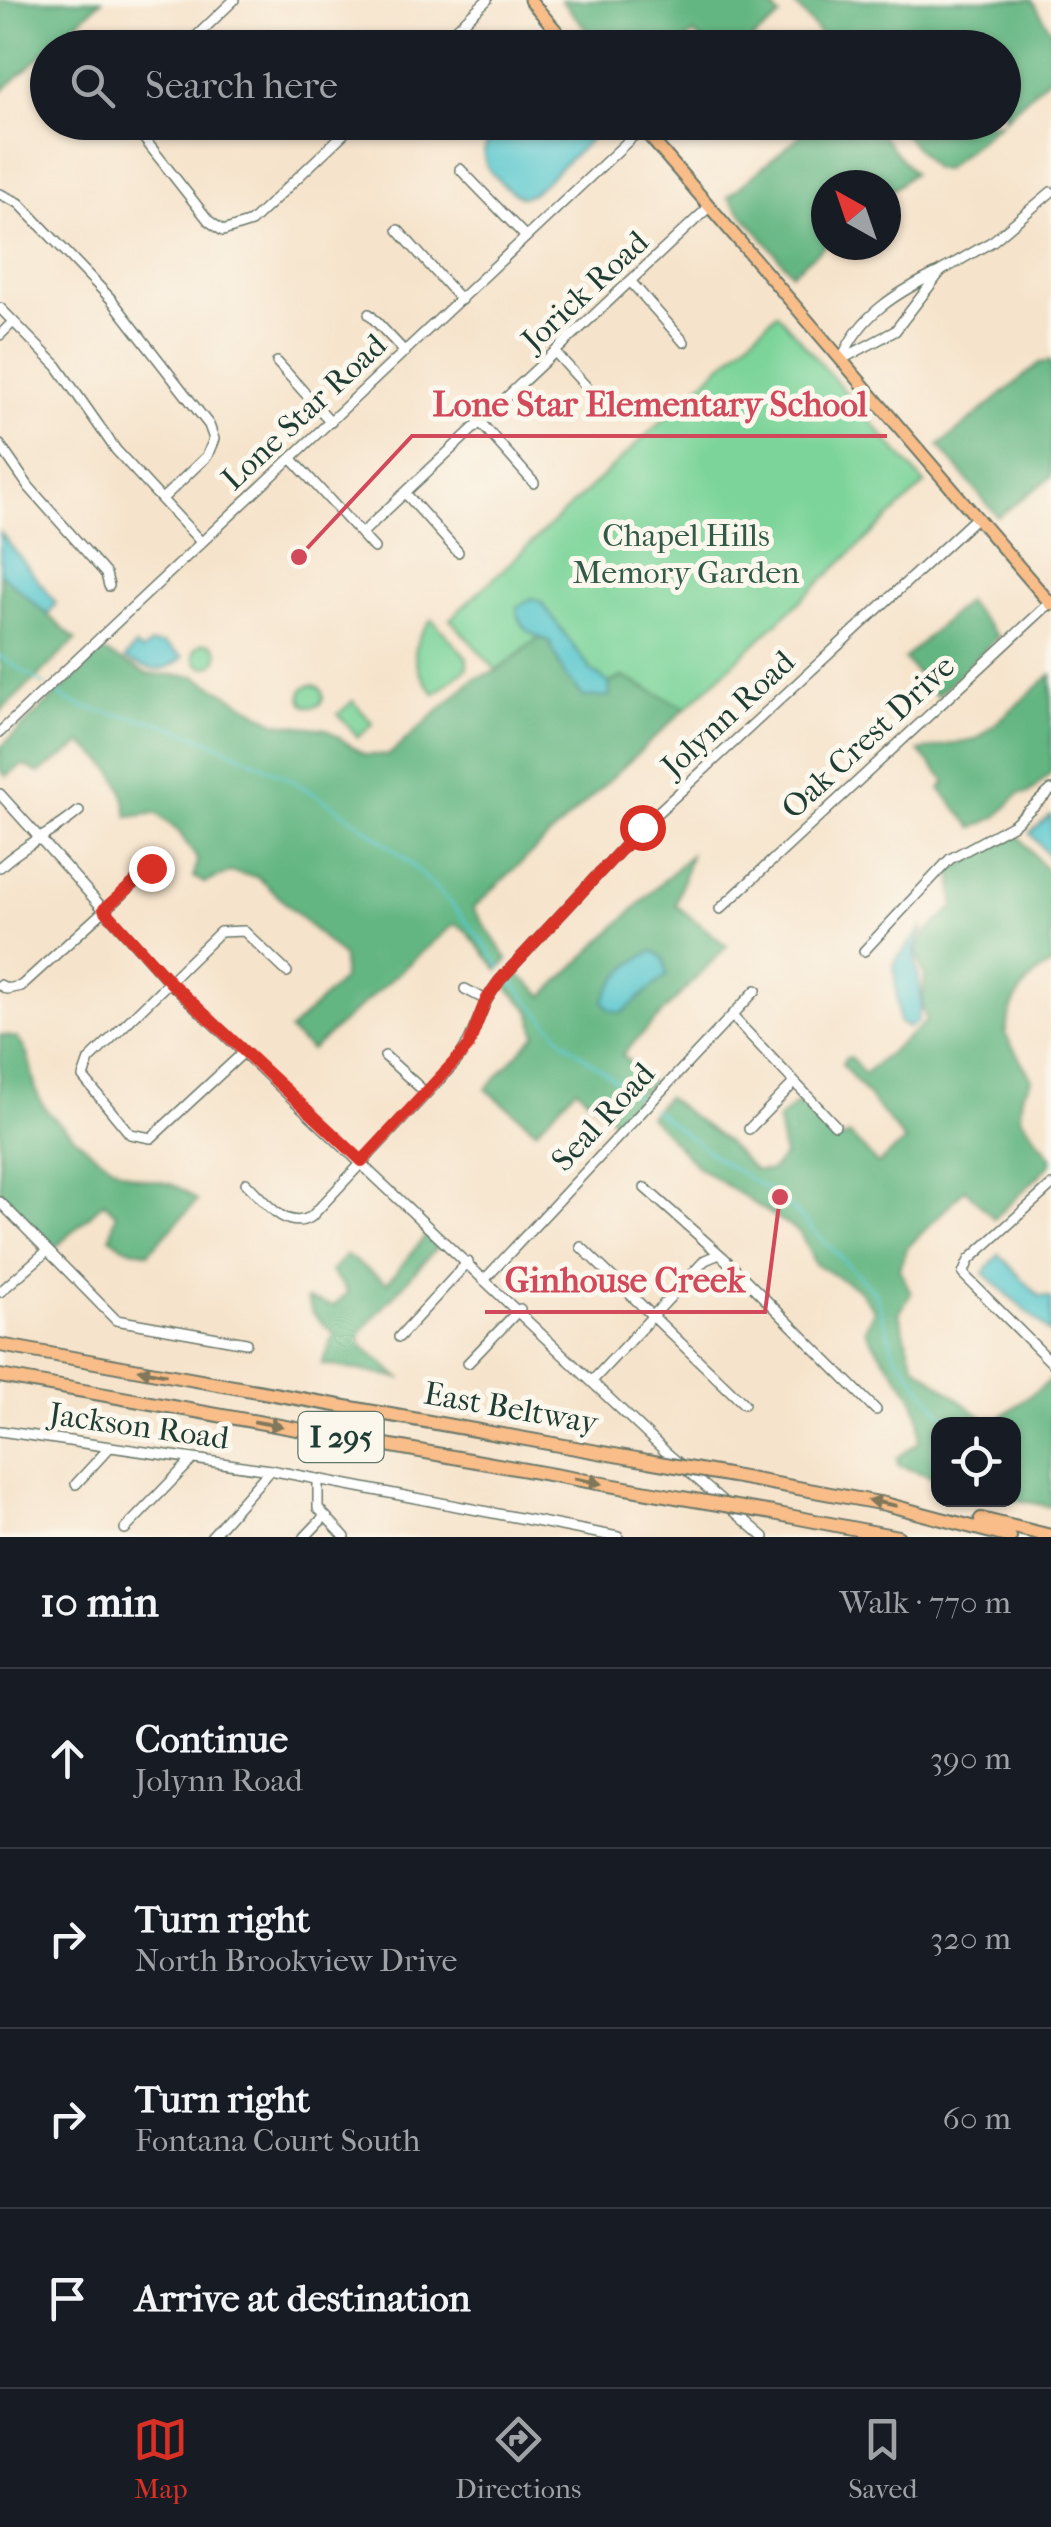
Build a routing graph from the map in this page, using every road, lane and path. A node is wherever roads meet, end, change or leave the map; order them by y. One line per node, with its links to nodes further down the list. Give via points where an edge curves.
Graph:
1 (234, 0): 4 (street)
2 (487, 0): 5 (street)
3 (530, 0): 6 (main road)
4 (203, 30)
5 (455, 30)
6 (556, 30)
7 (145, 140): 8 (street, via 210,221 234,231)
8 (337, 140)
9 (625, 140): 16 (street, Lone Star Road)
10 (653, 140): 14 (main road)
11 (460, 169): 16 (street)
12 (1051, 192): 17 (street, via 994,240)
13 (0, 194): 36 (street, via 19,203 111,299 209,425 214,439 207,456)
14 (710, 206): 18 (street, Jorick Road); 27 (main road)
15 (398, 230): 19 (street)
16 (526, 238): 19 (street, Lone Star Road)
17 (942, 271): 27 (street, via 895,331); 27 (street, via 887,299 849,340)
18 (631, 282): 24 (street); 26 (street, Jorick Road)
19 (461, 300): 25 (street, Lone Star Road)
20 (0, 308): 22 (street)
21 (369, 314): 25 (street)
22 (13, 322): 23 (street); 36 (street)
23 (0, 335)
24 (684, 342)
25 (406, 352): 30 (street, Lone Star Road)
26 (556, 353): 29 (street); 31 (street, Jorick Road)
27 (842, 360): 37 (main road)
28 (278, 362): 30 (street)
29 (610, 413)
30 (331, 422): 33 (street, Lone Star Road)
31 (481, 423): 34 (street); 35 (street, Jorick Road)
32 (0, 445): 42 (street)
33 (292, 458): 38 (street); 39 (street, Lone Star Road)
34 (534, 483)
35 (406, 494): 38 (street, Jorick Road); 41 (street)
36 (163, 498): 39 (street)
37 (978, 518): 43 (main road); 59 (street, Jolynn Road, via 642,827)
38 (361, 534): 40 (street)
39 (201, 542): 44 (street, Lone Star Road)
40 (374, 548)
41 (458, 552)
42 (109, 586)
43 (1051, 603): 52 (street, Oak Crest Drive)
44 (0, 732)
45 (1051, 790): 53 (street, via 1014,824 950,859)
46 (0, 794): 48 (street)
47 (79, 811): 48 (street)
48 (39, 839): 49 (street); 51 (street)
49 (0, 867)
50 (151, 868): 51 (street)
51 (104, 909): 55 (street); 56 (street, via 21,986)
52 (720, 909)
53 (864, 951)
54 (287, 972): 55 (street, via 244,931 226,928)
55 (170, 982): 61 (street); 61 (street, via 85,1065 90,1090 130,1134 151,1138)
56 (1, 986)
57 (465, 990): 59 (street)
58 (756, 990): 60 (street, Seal Road)
59 (486, 1000): 64 (street, Jolynn Road, via 468,1047)
60 (732, 1016): 63 (street); 76 (street, Seal Road)
61 (244, 1052): 67 (street)
62 (385, 1056): 64 (street)
63 (794, 1083): 65 (street); 66 (street)
64 (426, 1093): 67 (street, Jolynn Road)
65 (835, 1125)
66 (749, 1129)
67 (362, 1161): 68 (street, Jolynn Road, via 298,1222 284,1219); 75 (street)
68 (246, 1183)
69 (1051, 1186): 84 (street, via 969,1260 963,1274)
70 (645, 1188): 74 (street)
71 (0, 1202): 73 (street)
72 (581, 1248): 79 (street)
73 (46, 1252): 77 (street); 81 (street, via 116,1320)
74 (717, 1255): 79 (street); 88 (street)
75 (468, 1262): 76 (street); 80 (street)
76 (486, 1278): 78 (street)
77 (0, 1292)
78 (520, 1309): 83 (street); 86 (street)
79 (655, 1314): 86 (street); 87 (street)
80 (399, 1337)
81 (246, 1343)
82 (0, 1345): 95 (highway, East Beltway / I 295, one-way to 82, bridge)
83 (468, 1362)
84 (1051, 1362)
85 (0, 1376): 104 (highway, East Beltway / I 295, one-way to 104, bridge)
86 (594, 1379): 103 (street)
87 (744, 1404)
88 (876, 1410)
89 (0, 1431): 90 (street, Jackson Road)
90 (110, 1447): 91 (street, Jackson Road); 94 (street)
91 (192, 1460): 92 (street, Jackson Road); 97 (street)
92 (270, 1470): 93 (street, Jackson Road); 99 (street)
93 (318, 1480): 96 (street, via 315,1493); 102 (street, Jackson Road)
94 (76, 1484)
95 (941, 1516): 98 (highway); 105 (highway, East Beltway / I 295)
96 (324, 1517): 100 (street); 101 (street)
97 (125, 1529)
98 (1051, 1536)
99 (211, 1537)
100 (305, 1537)
101 (345, 1537)
102 (618, 1537)
103 (764, 1537)
104 (898, 1537)
105 (1010, 1537)

